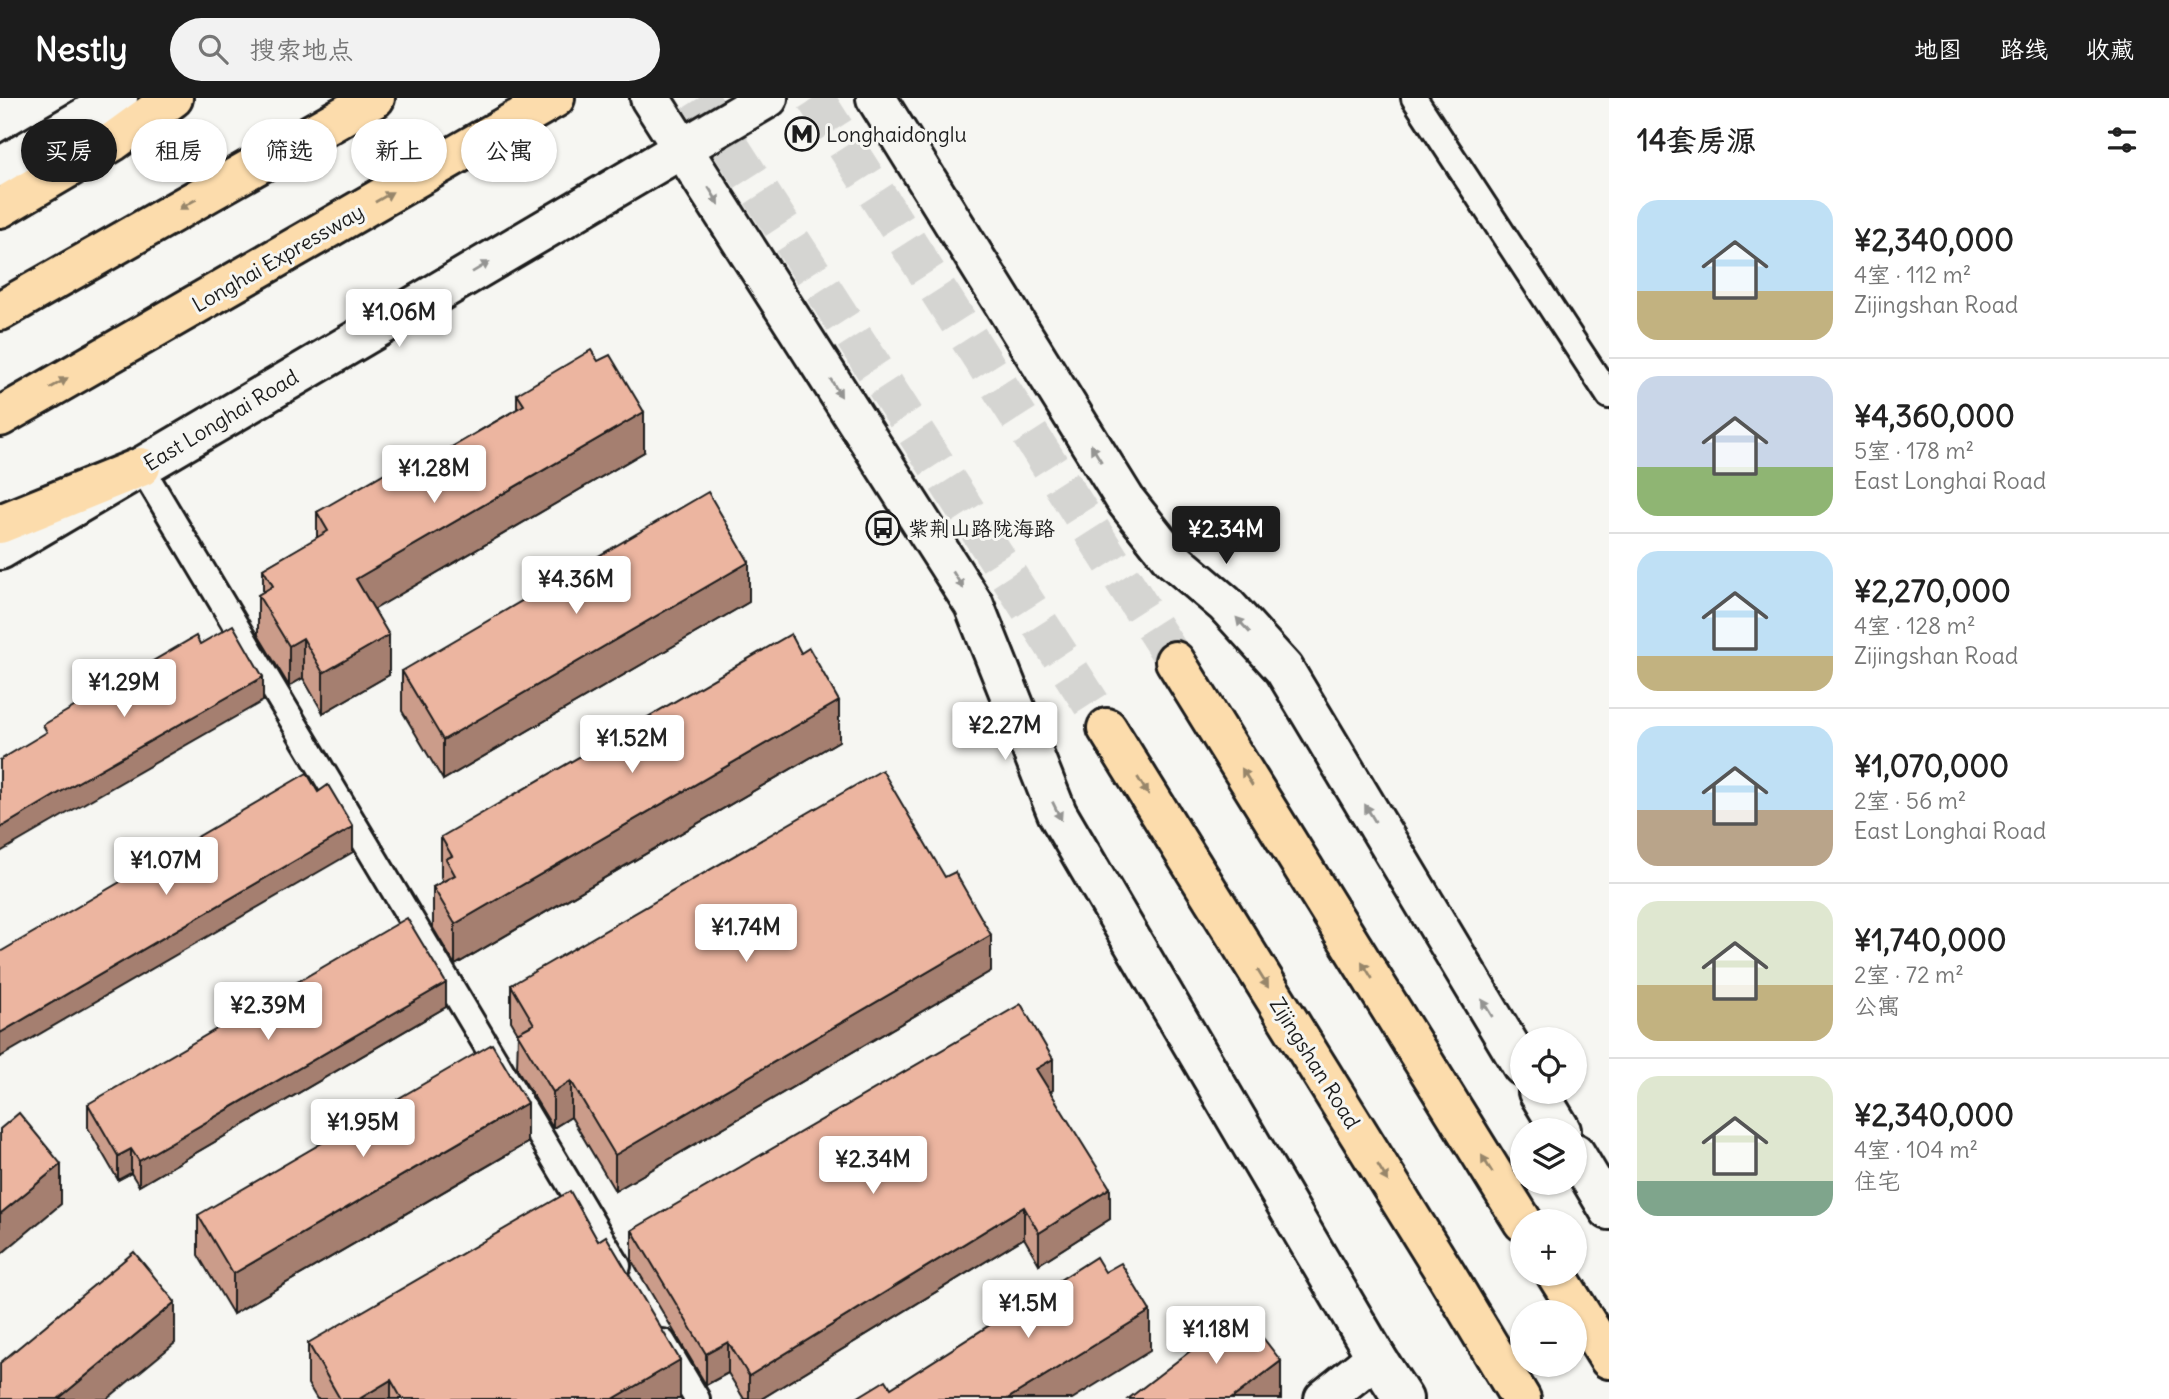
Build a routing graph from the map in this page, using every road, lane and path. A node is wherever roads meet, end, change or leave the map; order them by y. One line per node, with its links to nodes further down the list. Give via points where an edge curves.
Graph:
1 (118, 98): 10 (street)
2 (173, 98): 11 (main road, via 114,141)
3 (375, 98): 12 (main road, one-way to 12)
4 (555, 98): 14 (main road, Longhai Expressway, one-way to 4)
5 (650, 98): 9 (street)
6 (768, 98): 9 (street, East Longhai Road)
7 (876, 98): 20 (street, one-way to 7, via 1284,669 1225,604 1171,558 1126,501)
8 (1414, 98): 13 (lane)
9 (683, 148): 15 (street, East Longhai Road, one-way to 9); 27 (street, one-way to 27, via 974,605 1057,813)
10 (0, 167)
11 (0, 208)
12 (0, 311)
13 (1609, 396)
14 (0, 417)
15 (141, 467): 16 (main road); 17 (street, East Longhai Road); 24 (lane)
16 (0, 524)
17 (0, 550)
18 (1175, 661): 22 (main road, one-way to 18)
19 (1107, 728): 32 (main road, Zijingshan Road, one-way to 32)
20 (1510, 1046)
21 (1587, 1173): 23 (street)
22 (1515, 1209)
23 (1609, 1210)
24 (628, 1282)
25 (1563, 1286): 28 (main road)
26 (648, 1317): 29 (lane)
27 (1376, 1357): 30 (street); 31 (street)
28 (1609, 1359)
29 (696, 1399)
30 (1324, 1399)
31 (1403, 1399)
32 (1521, 1399)

